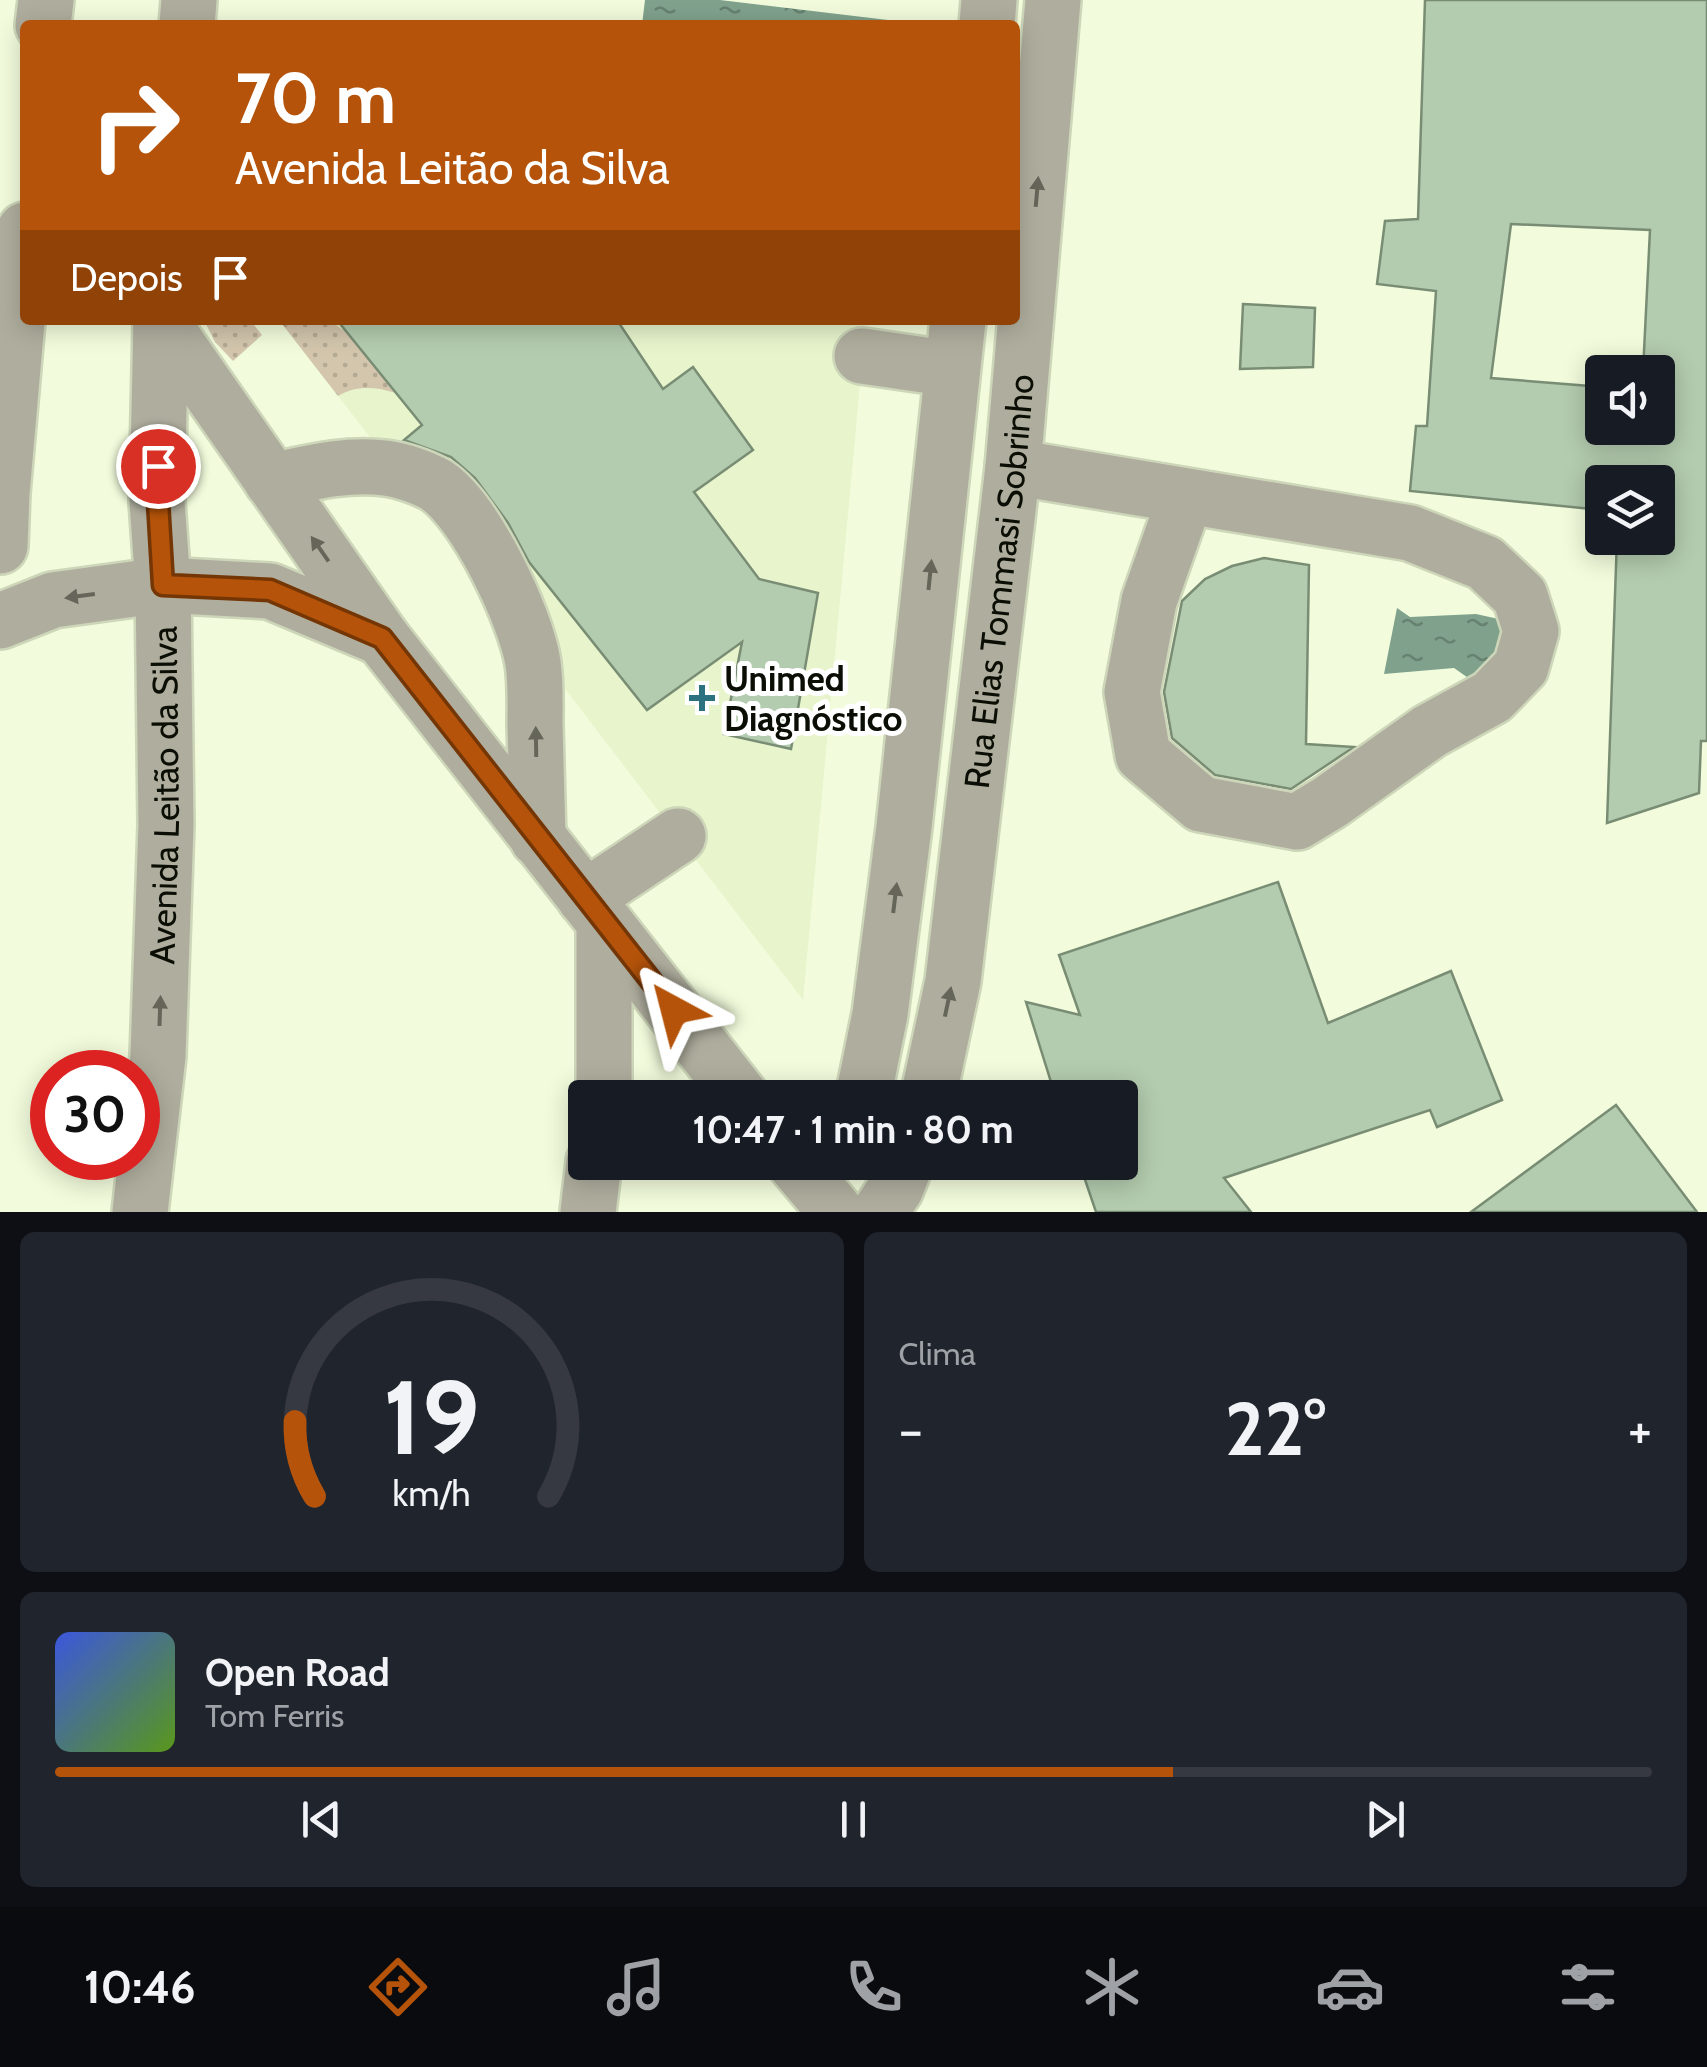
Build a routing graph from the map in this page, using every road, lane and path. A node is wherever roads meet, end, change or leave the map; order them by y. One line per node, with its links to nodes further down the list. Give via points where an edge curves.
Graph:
1 (1053, 0): 7 (street, Rua Elias Tommasi Sobrinho, one-way to 1)
2 (20, 287): 10 (street)
3 (161, 325): 11 (street, Avenida Leitão da Silva)
4 (164, 325): 8 (street)
5 (955, 345): 6 (street); 19 (street, Rua Elias Tommasi Sobrinho, one-way to 5, via 904,827)
6 (862, 356)
7 (1013, 467): 9 (street); 20 (street, Rua Elias Tommasi Sobrinho, one-way to 7, via 952,981)
8 (272, 481): 13 (street, one-way to 8); 15 (street, one-way to 8, via 533,659 496,564 460,509 433,484 384,468 329,468)
9 (1186, 496): 9 (street, via 1149,602 1132,692 1143,755 1202,804 1297,822 1492,697 1522,667 1532,631 1520,596 1485,563 1410,533)
10 (0, 546)
11 (163, 585): 12 (street, one-way to 12, via 53,600); 13 (street, via 270,590); 23 (street, Avenida Leitão da Silva, one-way to 11, via 158,1056 166,825)
12 (0, 621)
13 (382, 638): 15 (street)
14 (678, 836): 16 (street)
15 (538, 839): 16 (street)
16 (594, 910): 17 (street); 18 (street)
17 (604, 1080)
18 (728, 1080)
19 (867, 1080)
20 (932, 1080)
21 (592, 1180): 24 (street)
22 (899, 1180): 25 (street)
23 (140, 1212)
24 (588, 1212)
25 (880, 1212)

